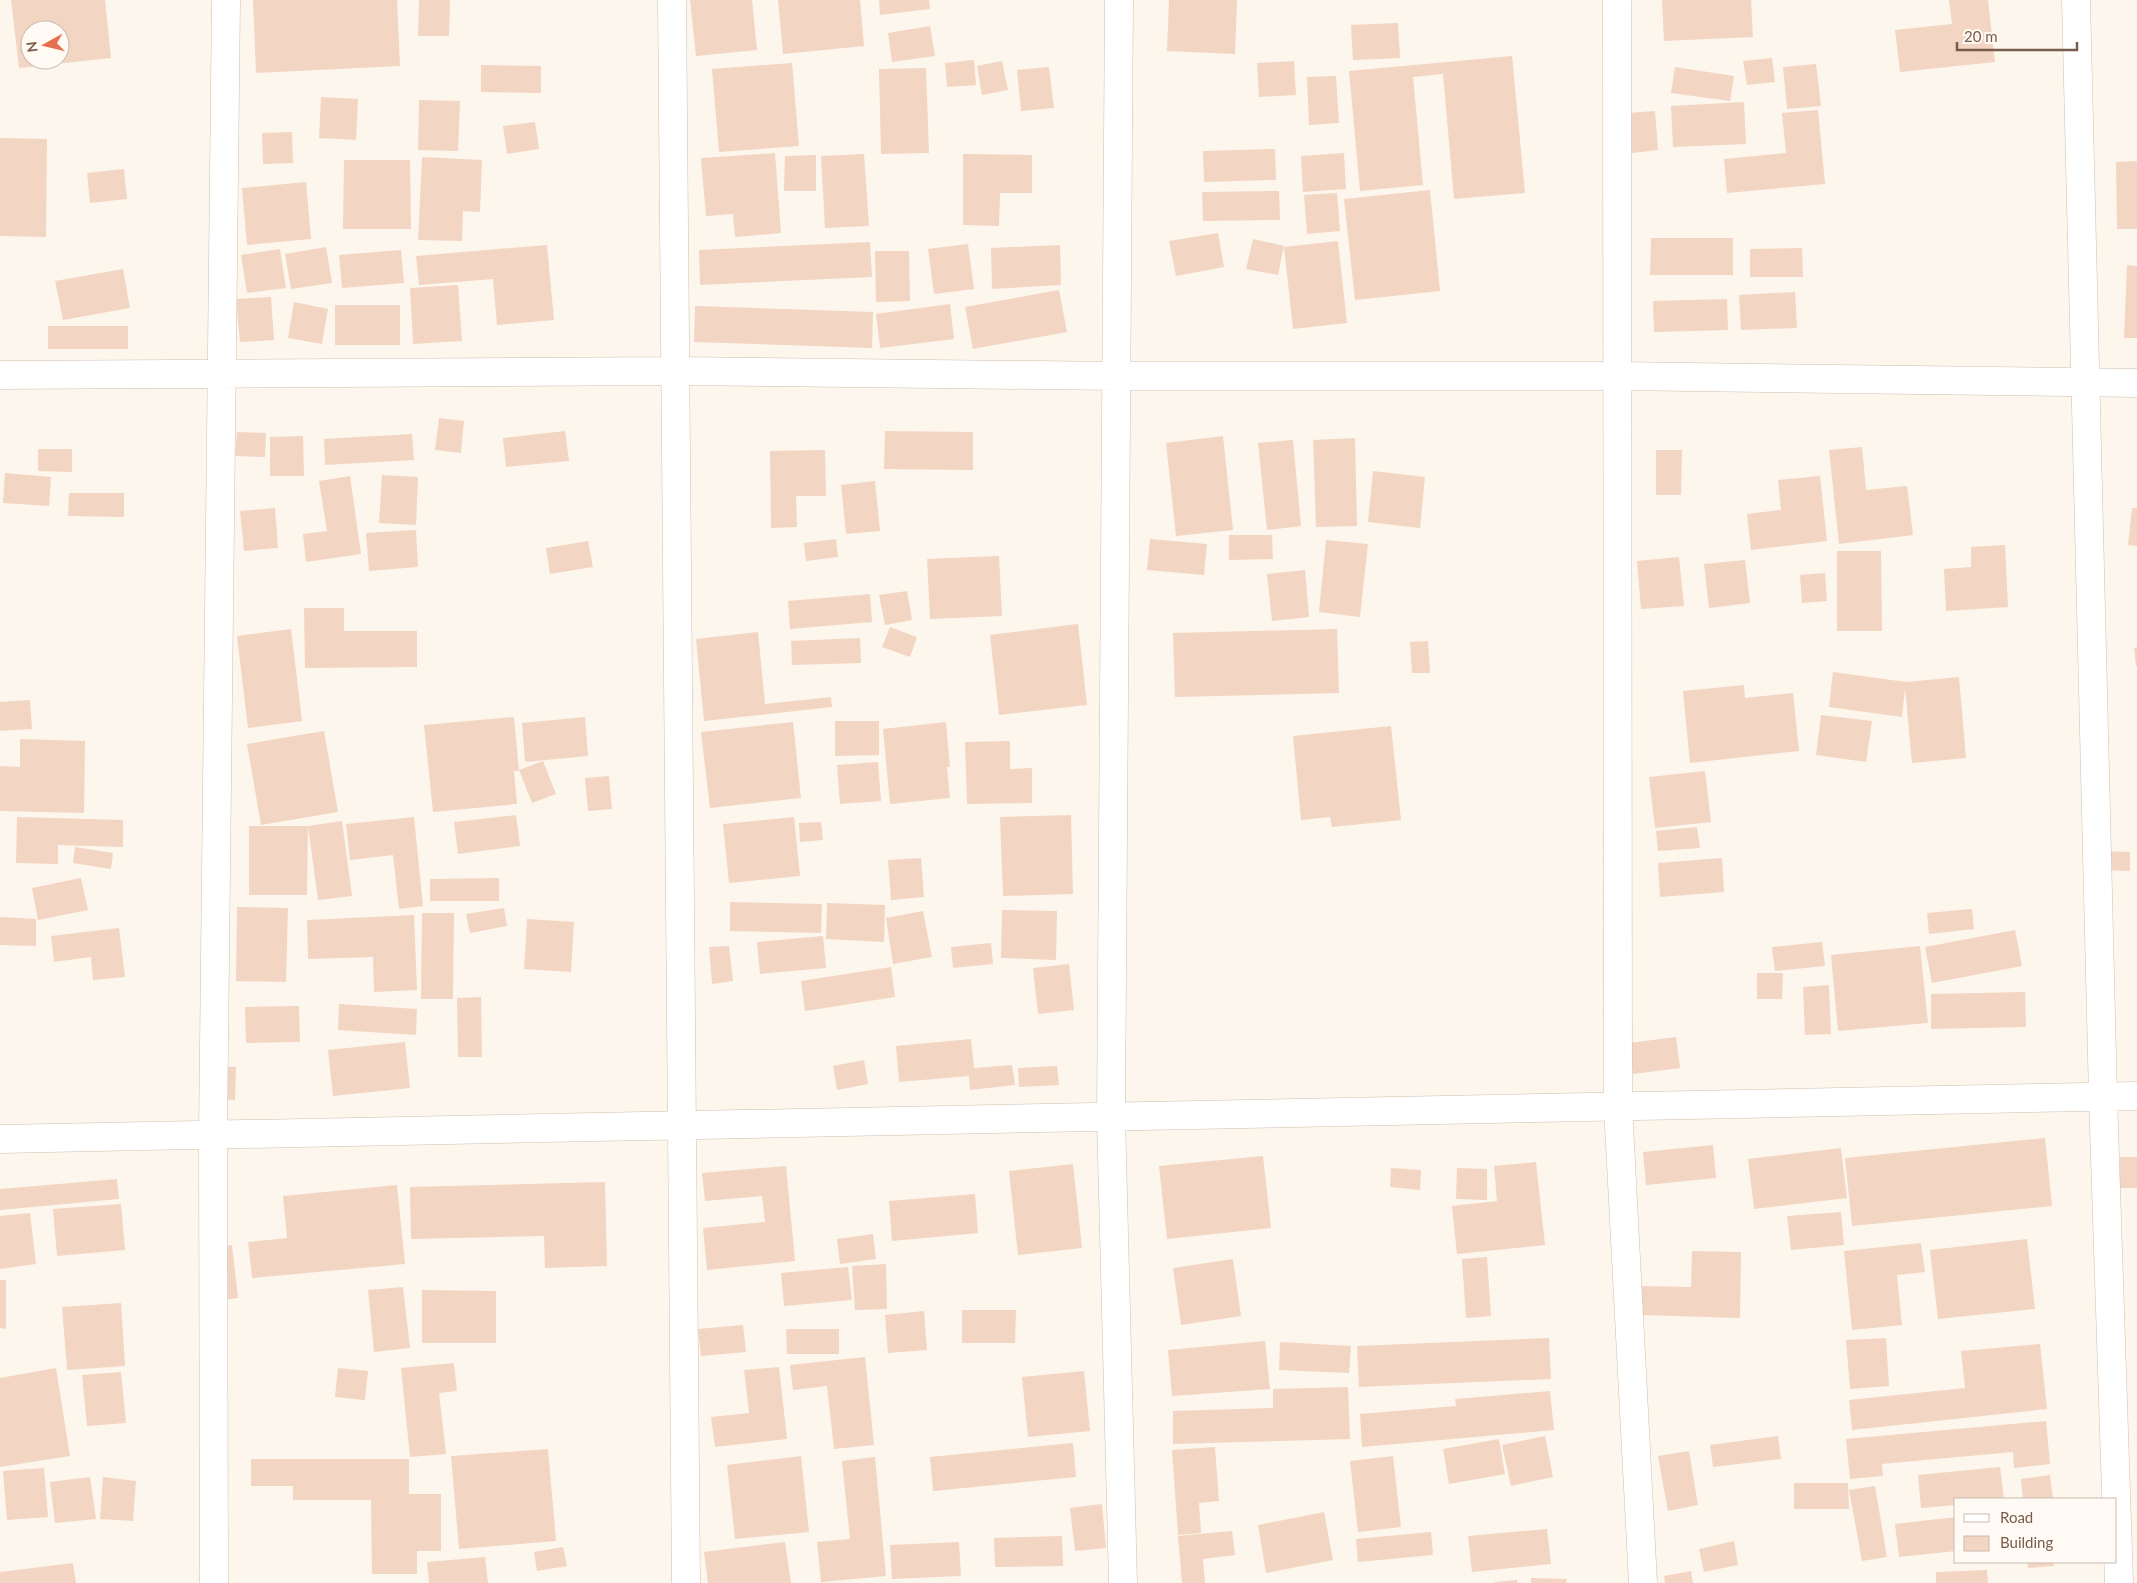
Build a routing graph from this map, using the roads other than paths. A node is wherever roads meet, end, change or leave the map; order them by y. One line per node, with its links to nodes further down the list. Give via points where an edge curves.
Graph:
1 (226, 0): 7 (street)
2 (672, 0): 6 (street)
3 (1119, 0): 9 (street)
4 (1617, 0): 10 (street)
5 (2076, 0): 11 (street)
6 (676, 370): 7 (street); 9 (street); 17 (street)
7 (221, 373): 8 (street); 18 (street)
8 (0, 375)
9 (1116, 376): 10 (street); 16 (street)
10 (1618, 376): 11 (street); 15 (street)
11 (2084, 383): 12 (street); 14 (street)
12 (2137, 383)
13 (2137, 1096): 14 (street)
14 (2103, 1097): 15 (street); 20 (street)
15 (1618, 1106): 16 (street); 25 (street)
16 (1111, 1116): 17 (street); 24 (street)
17 (684, 1125): 18 (street); 23 (street)
18 (212, 1134): 19 (street); 22 (street)
19 (0, 1139)
20 (2116, 1498)
21 (2117, 1522): 26 (street)
22 (214, 1583)
23 (686, 1583)
24 (1123, 1583)
25 (1643, 1583)
26 (2119, 1583)

